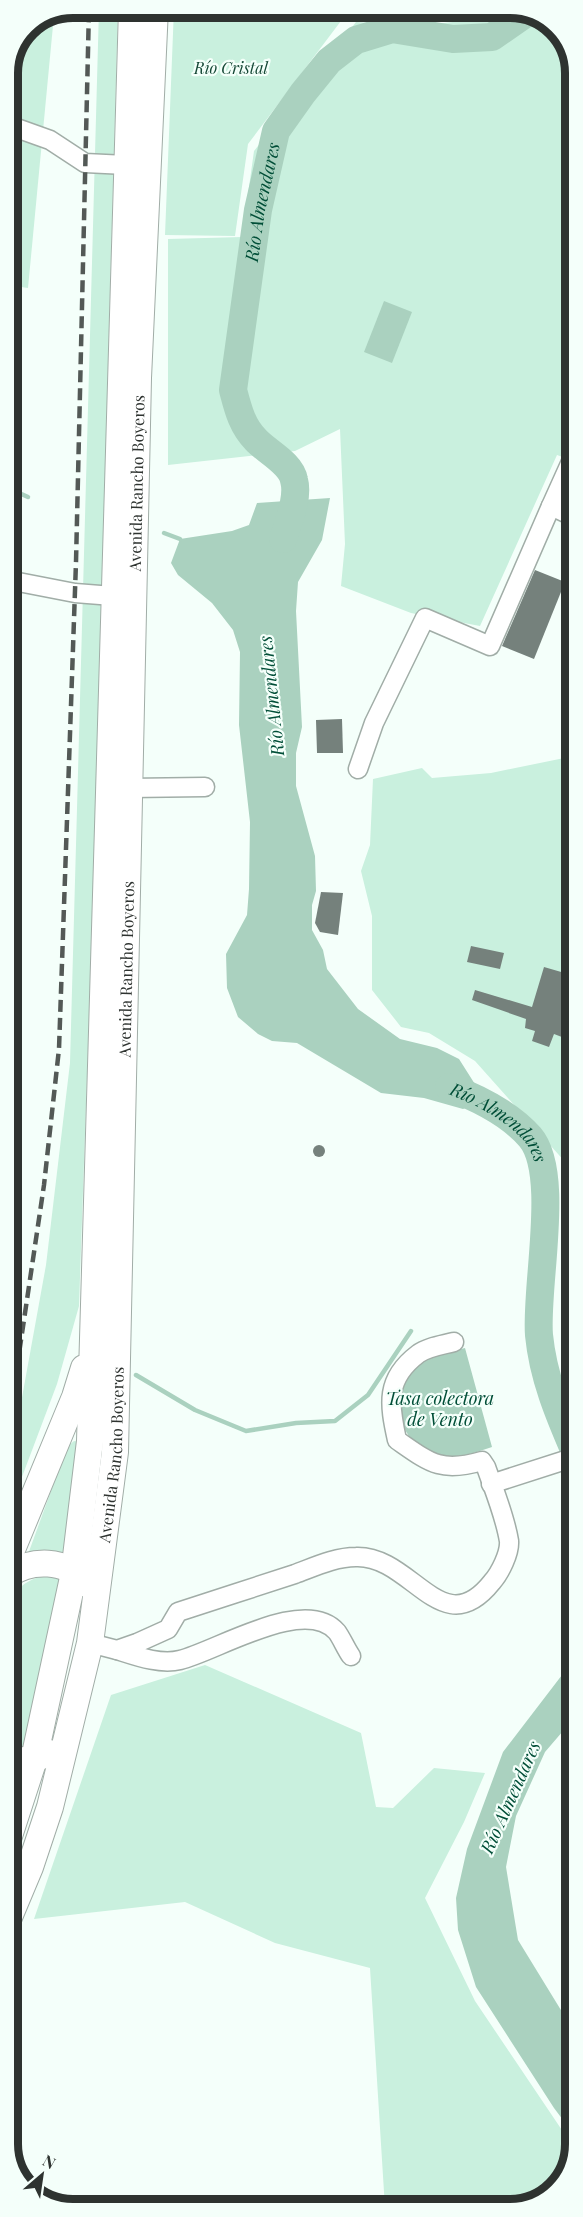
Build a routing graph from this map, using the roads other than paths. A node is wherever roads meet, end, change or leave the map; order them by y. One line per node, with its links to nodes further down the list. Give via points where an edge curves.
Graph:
1 (132, 18): 4 (highway, Avenida Rancho Boyeros)
2 (154, 18): 12 (highway, Avenida Rancho Boyeros, via 138,378)
3 (18, 129): 4 (street, via 50,140 85,163)
4 (126, 165): 9 (highway, Avenida Rancho Boyeros)
5 (565, 475): 6 (street)
6 (551, 506): 7 (street); 10 (street, via 490,646 425,618 374,723)
7 (565, 513)
8 (18, 582): 9 (street)
9 (113, 596): 13 (highway, Avenida Rancho Boyeros)
10 (358, 769)
11 (206, 787): 12 (street)
12 (129, 788): 20 (highway, Avenida Rancho Boyeros, via 115,1452)
13 (94, 1312): 17 (highway, via 75,1397); 19 (highway, Avenida Rancho Boyeros, via 90,1441)
14 (454, 1341): 16 (street, via 419,1353 395,1378 389,1400 397,1440 441,1466 459,1468 482,1461)
15 (565, 1460): 16 (street)
16 (491, 1484): 21 (street, via 509,1543 493,1582 465,1604 450,1606 435,1600 394,1567 375,1559 344,1557 178,1612 168,1629)
17 (18, 1535)
18 (18, 1569): 19 (highway, via 38,1563 57,1565)
19 (74, 1573): 20 (highway, via 86,1588); 24 (highway, Avenida Rancho Boyeros)
20 (92, 1634): 21 (street); 23 (highway, Avenida Rancho Boyeros)
21 (117, 1650): 22 (street, via 156,1661 179,1661 265,1627 319,1620 336,1631)
22 (351, 1656)
23 (67, 1738): 24 (highway, via 54,1750); 27 (highway, Avenida Rancho Boyeros, via 42,1833)
24 (34, 1759): 25 (highway); 26 (highway, Avenida Rancho Boyeros)
25 (18, 1761)
26 (18, 1808)
27 (18, 1894)

